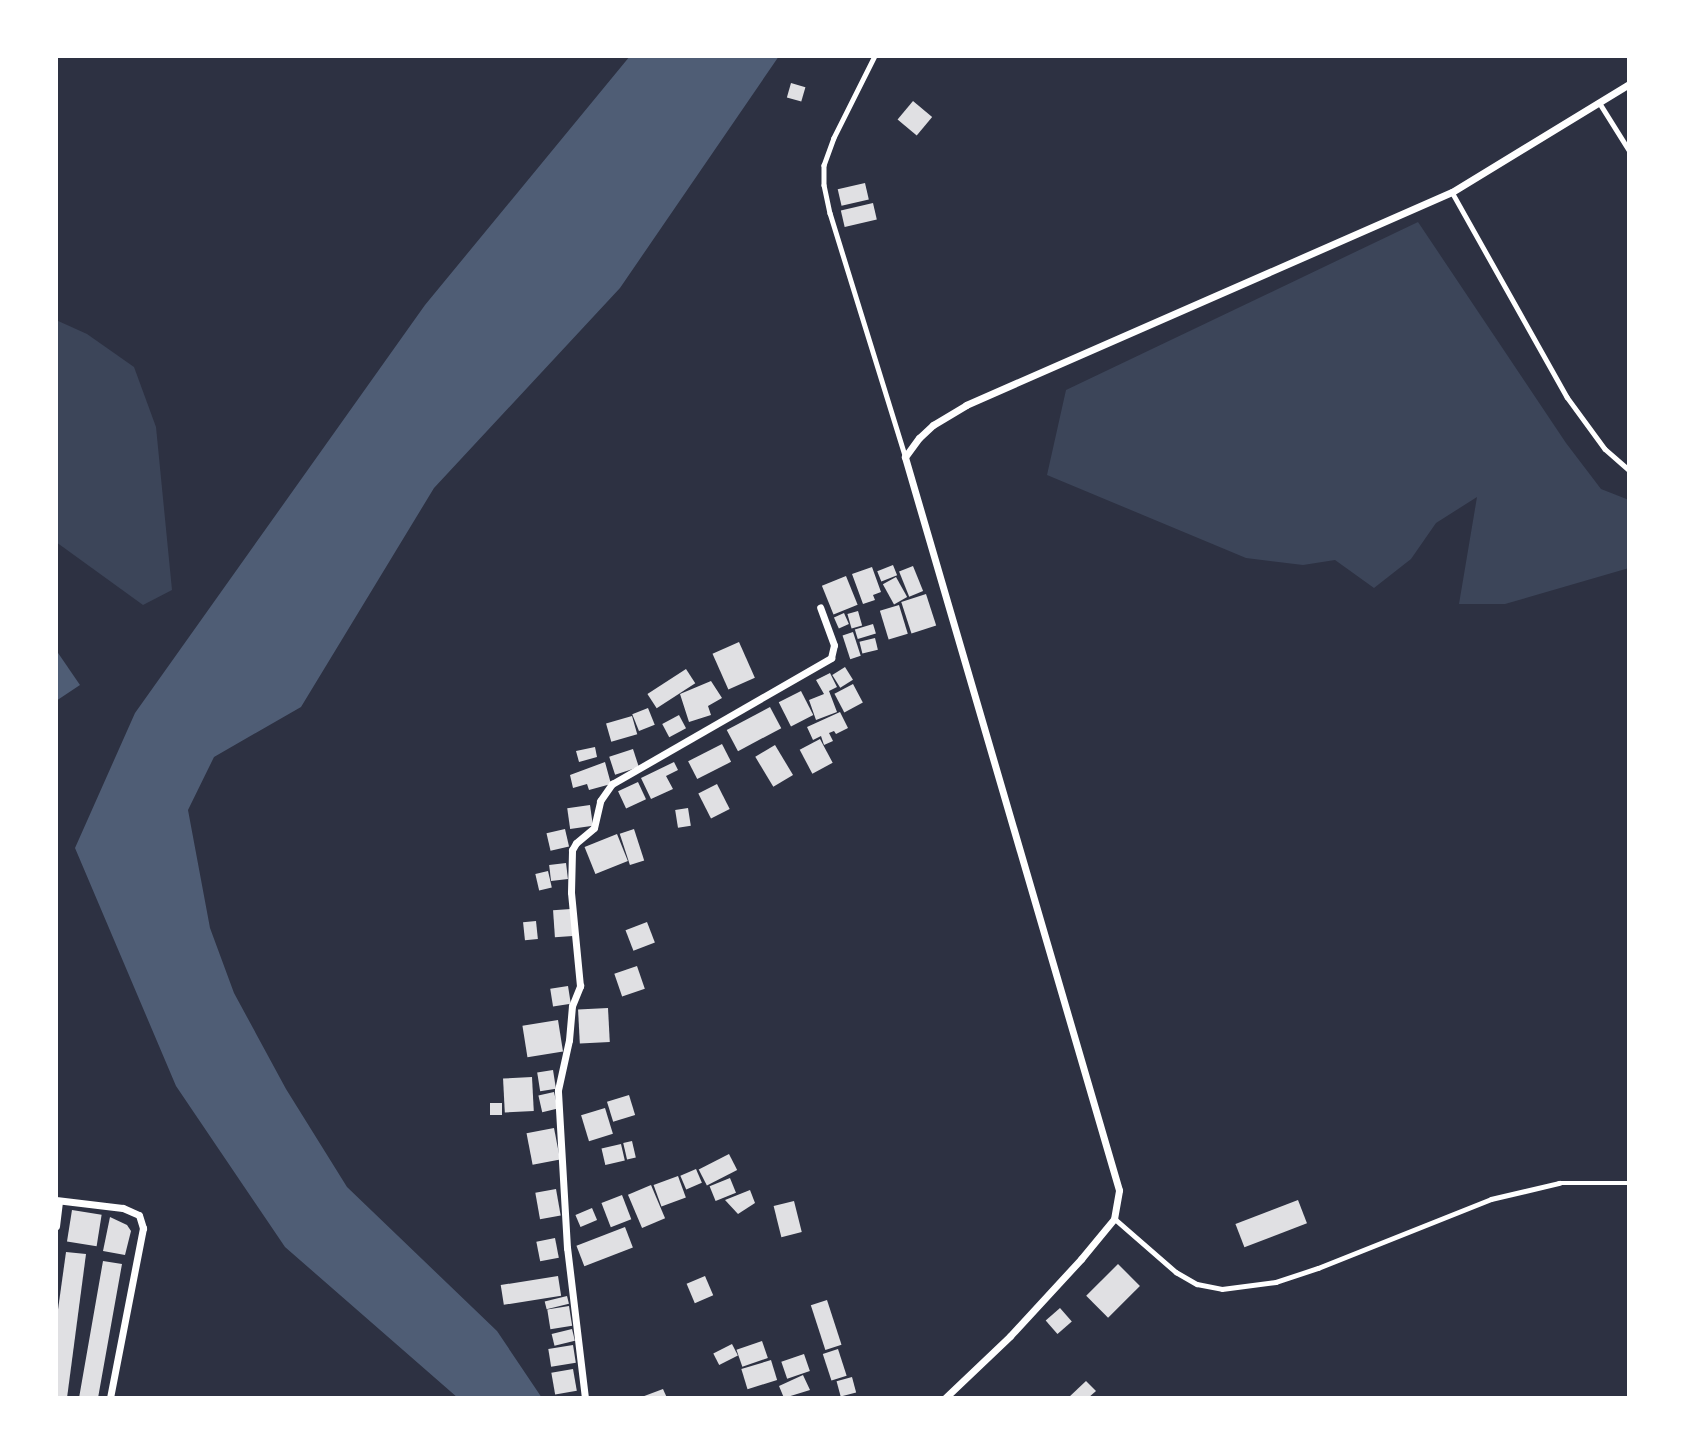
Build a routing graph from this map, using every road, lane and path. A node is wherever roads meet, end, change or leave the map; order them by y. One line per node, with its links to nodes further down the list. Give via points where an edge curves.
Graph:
1 (874, 56): 6 (lane, via 834,138 824,165 824,185)
2 (1629, 84): 3 (street)
3 (1599, 102): 4 (lane); 5 (street)
4 (1629, 150)
5 (1452, 192): 6 (street, via 965,405 919,438); 7 (lane, via 1567,397 1605,449)
6 (905, 457): 11 (street, via 1117,1174)
7 (1629, 470)
8 (820, 607): 14 (street, via 834,645 831,658 612,784 600,801 594,828 572,850 580,986 572,1006 558,1090 567,1248)
9 (1629, 1183): 11 (lane, via 1559,1183 1491,1199 1318,1268 1276,1282 1222,1289 1197,1284 1176,1272)
10 (58, 1200): 12 (street); 13 (street, via 123,1208 139,1215 144,1228)
11 (1114, 1219): 15 (street, via 1010,1336)
12 (56, 1226)
13 (110, 1398)
14 (585, 1398)
15 (945, 1398)

